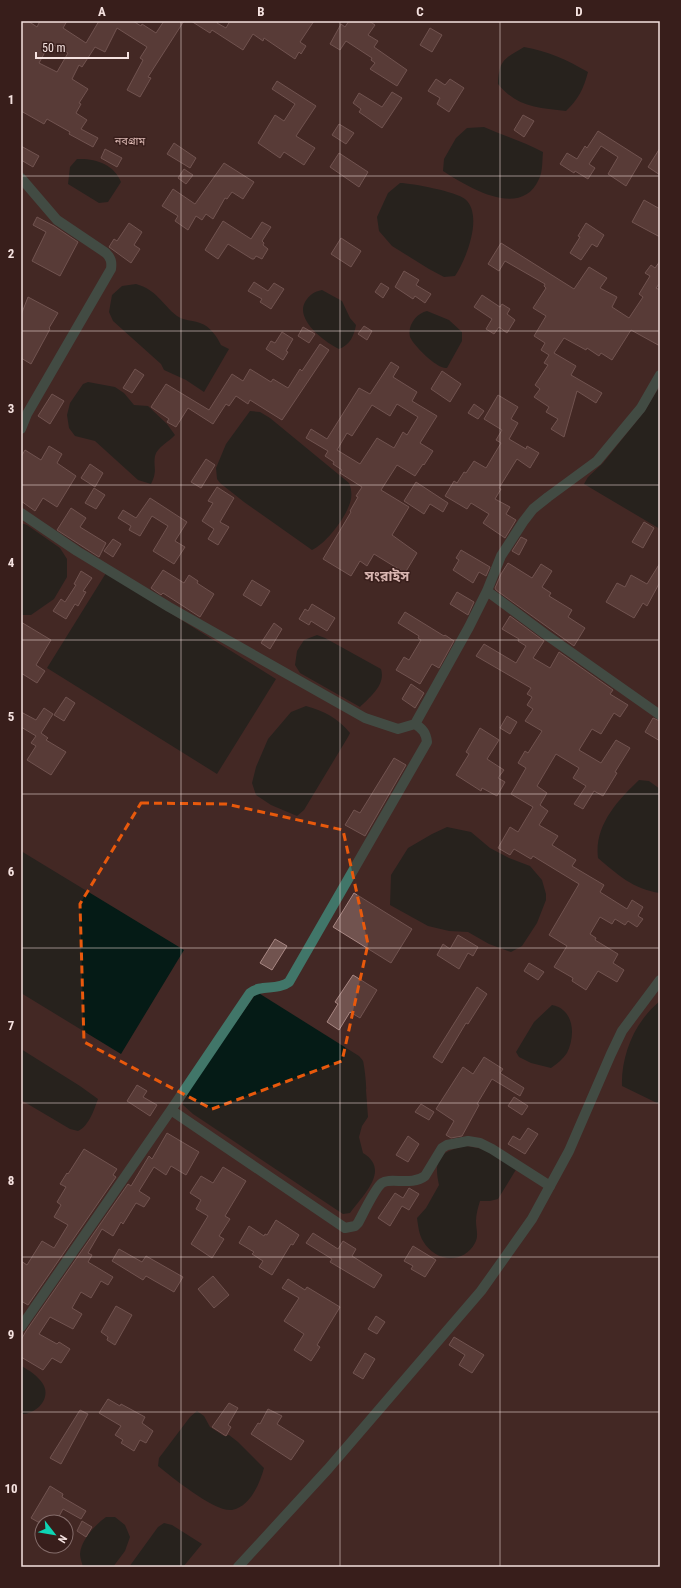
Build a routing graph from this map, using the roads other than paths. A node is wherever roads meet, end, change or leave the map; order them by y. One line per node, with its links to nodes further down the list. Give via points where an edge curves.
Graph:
1 (21, 178): 3 (street, via 57,220 106,253 112,263 95,297)
2 (660, 375): 6 (street, via 641,408 597,461 548,497 523,522 501,556)
3 (24, 411): 4 (street)
4 (21, 429)
5 (21, 513): 8 (street, via 77,552 169,607 364,718 398,729)
6 (487, 591): 7 (street); 8 (street)
7 (660, 715)
8 (415, 724): 10 (street, via 422,729 427,742 289,982 277,988 254,990 250,993)
9 (660, 980): 11 (street, via 622,1031 569,1151)
10 (171, 1110): 11 (street, via 345,1228 358,1223 382,1183 421,1179 442,1148 468,1141 492,1149); 12 (street)
11 (550, 1186): 13 (street, via 532,1219 481,1291 328,1469)
12 (21, 1327)
13 (238, 1567)

